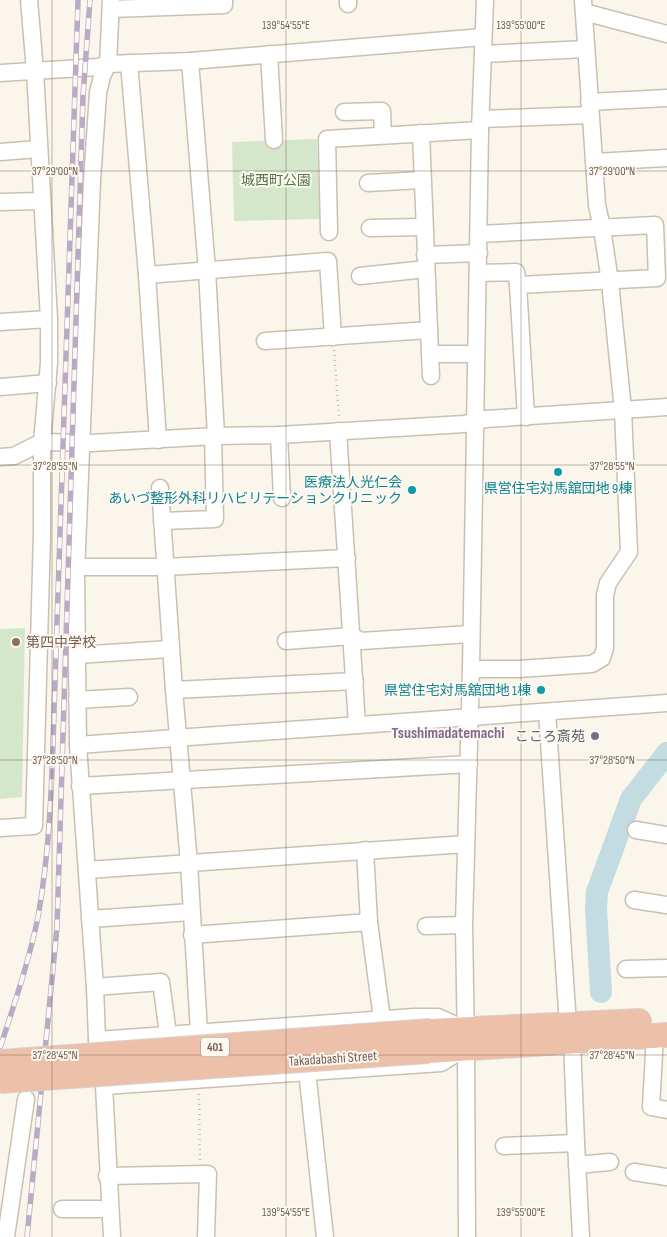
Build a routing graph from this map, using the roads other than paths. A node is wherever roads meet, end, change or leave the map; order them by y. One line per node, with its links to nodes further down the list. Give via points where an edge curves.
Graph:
1 (29, 0): 13 (street)
2 (485, 0): 7 (street)
3 (224, 2): 4 (street)
4 (111, 4): 12 (street)
5 (584, 6): 6 (street); 8 (street)
6 (667, 34)
7 (483, 46): 8 (street); 9 (street); 18 (street)
8 (586, 49): 16 (street)
9 (269, 54): 10 (street); 21 (street)
10 (190, 61): 11 (street); 37 (street)
11 (129, 63): 12 (street); 39 (street)
12 (108, 64): 13 (street); 62 (street, via 98,93 95,129)
13 (35, 71): 14 (street); 22 (street)
14 (0, 74)
15 (667, 98): 16 (street)
16 (590, 108): 18 (street); 25 (street)
17 (344, 112): 20 (street, via 382,111)
18 (480, 125): 19 (street); 34 (street)
19 (421, 133): 20 (street); 26 (street)
20 (383, 136): 33 (street, via 327,139)
21 (274, 140)
22 (39, 149): 23 (street); 28 (street)
23 (0, 152)
24 (667, 158): 25 (street)
25 (594, 162): 32 (street)
26 (422, 180): 27 (street); 30 (street)
27 (368, 183)
28 (42, 201): 29 (street); 43 (street)
29 (0, 202)
30 (424, 227): 31 (street); 36 (street)
31 (370, 228)
32 (602, 228): 34 (street); 41 (street); 41 (street, via 655,225 657,278)
33 (329, 232)
34 (479, 234): 35 (street)
35 (479, 253): 36 (street); 38 (street)
36 (426, 262): 40 (street); 45 (street)
37 (207, 270): 39 (street); 46 (street, via 328,261); 59 (street)
38 (478, 273): 42 (street, via 516,272); 49 (street)
39 (147, 275): 60 (street)
40 (360, 276)
41 (610, 282): 42 (street); 54 (street)
42 (518, 285): 55 (street)
43 (49, 319): 44 (street); 51 (street)
44 (0, 322)
45 (429, 330): 46 (street); 48 (street)
46 (333, 337): 47 (street)
47 (265, 341)
48 (430, 354): 49 (street); 50 (street)
49 (475, 354): 56 (street)
50 (431, 376)
51 (48, 383): 52 (street); 61 (street)
52 (0, 387)
53 (667, 407): 54 (street)
54 (623, 410): 55 (street); 75 (street, via 630,552 608,583 602,658 592,664)
55 (526, 417): 56 (street)
56 (475, 422): 57 (street); 70 (street)
57 (339, 431): 58 (street); 67 (street)
58 (280, 435): 59 (street); 65 (street)
59 (215, 436): 60 (street); 66 (street, via 215,520)
60 (158, 440): 62 (street)
61 (42, 442): 62 (street); 63 (street, via 14,456); 89 (street, via 34,826)
62 (80, 443): 68 (street)
63 (0, 457)
64 (160, 488): 66 (street)
65 (282, 498)
66 (162, 520): 69 (street)
67 (347, 558): 69 (street); 71 (street)
68 (76, 567): 69 (street); 74 (street)
69 (165, 567): 73 (street)
70 (470, 634): 71 (street, via 361,641); 75 (street)
71 (352, 636): 72 (street); 76 (street)
72 (286, 642)
73 (170, 649): 74 (street); 77 (street)
74 (77, 655): 79 (street)
75 (471, 669): 82 (street)
76 (355, 681): 77 (street); 83 (street)
77 (174, 690): 84 (street)
78 (129, 697): 79 (street)
79 (77, 700): 85 (street)
80 (667, 703): 81 (street)
81 (547, 712): 82 (street); 110 (street)
82 (468, 718): 83 (street); 86 (street)
83 (357, 725): 84 (street)
84 (178, 739): 85 (street); 87 (street)
85 (78, 745): 88 (street)
86 (468, 764): 87 (street); 92 (street)
87 (182, 780): 88 (street); 94 (street)
88 (80, 786): 95 (street)
89 (0, 828)
90 (636, 830): 91 (street)
91 (667, 835)
92 (466, 844): 93 (street); 101 (street)
93 (365, 850): 94 (street); 100 (street)
94 (189, 863): 95 (street); 98 (street)
95 (87, 870): 99 (street)
96 (634, 900): 97 (street)
97 (667, 905)
98 (191, 912): 99 (street); 103 (street)
99 (90, 919): 106 (street)
100 (369, 922): 103 (street); 107 (street)
101 (464, 925): 102 (street); 112 (street)
102 (426, 926)
103 (192, 936): 109 (street)
104 (667, 968): 105 (street)
105 (626, 969)
106 (95, 987): 111 (street, via 161,982); 113 (street)
107 (382, 1019): 109 (street); 112 (street, via 438,1017)
108 (663, 1030): 110 (highway, Takadabashi Street / 401); 120 (street, via 652,1107)
109 (198, 1032): 111 (street)
110 (570, 1033): 112 (highway, Takadabashi Street / 401); 121 (street)
111 (168, 1034): 113 (street)
112 (466, 1039): 114 (highway, Takadabashi Street / 401); 116 (street, via 441,1063); 135 (street)
113 (97, 1040): 118 (street)
114 (429, 1041): 115 (highway, Takadabashi Street / 401, bridge); 117 (highway, Takadabashi Street / 401, bridge)
115 (0, 1062)
116 (307, 1072): 118 (street); 134 (street)
117 (0, 1082)
118 (104, 1086): 126 (street)
119 (26, 1099): 131 (street)
120 (667, 1110)
121 (576, 1143): 122 (street); 124 (street)
122 (504, 1146)
123 (610, 1162): 124 (street)
124 (577, 1165): 136 (street)
125 (634, 1172): 127 (street)
126 (107, 1176): 128 (street); 133 (street, via 208,1174)
127 (667, 1178)
128 (110, 1208): 129 (street); 132 (street)
129 (62, 1209)
130 (0, 1236): 131 (street)
131 (6, 1237)
132 (112, 1237)
133 (206, 1237)
134 (325, 1237)
135 (467, 1237)
136 (582, 1237)

